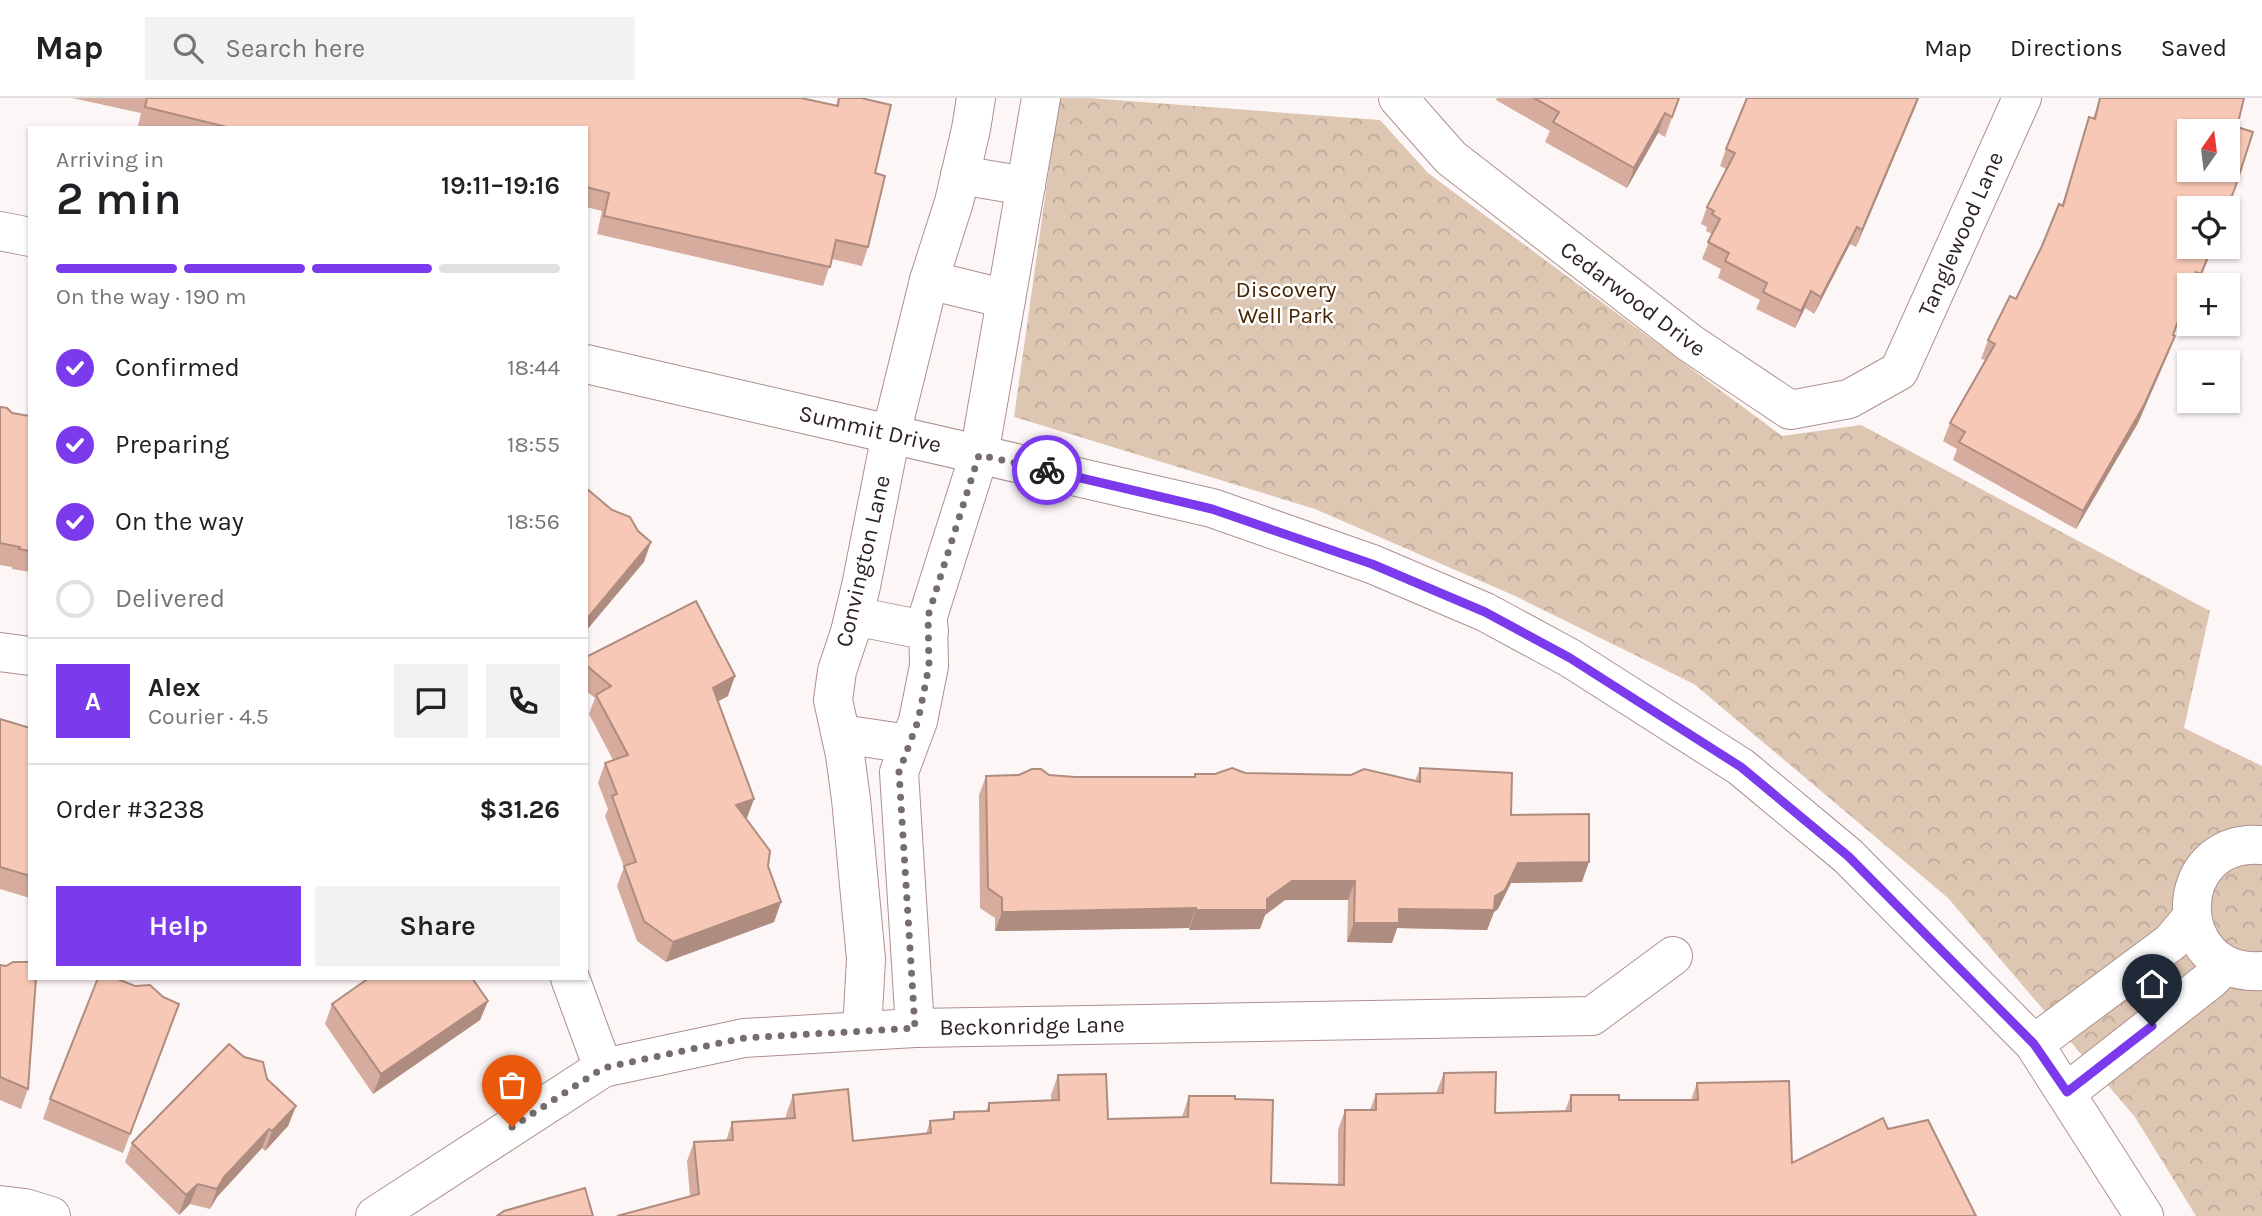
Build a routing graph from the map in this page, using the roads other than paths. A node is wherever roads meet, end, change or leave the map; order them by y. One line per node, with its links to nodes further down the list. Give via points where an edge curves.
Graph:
1 (976, 98): 5 (street, Convington Lane)
2 (1041, 98): 6 (street)
3 (1398, 98): 12 (street, Cedarwood Drive, via 1451,158 1690,344 1790,410 1849,399)
4 (2022, 98): 12 (street, Tanglewood Lane)
5 (960, 175): 6 (street); 9 (street, Convington Lane)
6 (1026, 186): 10 (street)
7 (0, 231): 8 (street)
8 (28, 237)
9 (929, 279): 10 (street); 13 (street, Convington Lane)
10 (1006, 299): 14 (street)
11 (588, 364): 13 (street, Summit Drive)
12 (1899, 371)
13 (891, 434): 14 (street, Summit Drive); 15 (street, Convington Lane)
14 (979, 455): 16 (street, via 928,616); 29 (street, Summit Drive, via 1237,517 1372,564 1485,612 1570,658 1741,767 1784,802 1848,856)
15 (854, 616): 16 (street); 19 (street, Convington Lane, via 833,699)
16 (929, 631): 20 (street, via 929,666)
17 (0, 652): 18 (street)
18 (28, 656)
19 (841, 734): 20 (street); 28 (street, Convington Lane, via 866,959)
20 (909, 744): 27 (street, via 899,772)
21 (2262, 845): 22 (street, via 2247,844 2222,852 2203,869 2192,892)
22 (2191, 918): 24 (street, via 2197,937); 29 (street, via 2171,942)
23 (1673, 956): 27 (street, Beckonridge Lane, via 1592,1016)
24 (2225, 965): 25 (street, via 2246,972); 31 (street)
25 (2262, 971)
26 (571, 980): 30 (street)
27 (915, 1028): 28 (street, Beckonridge Lane)
28 (862, 1031): 30 (street, Beckonridge Lane, via 744,1038)
29 (2034, 1044): 31 (street, Summit Drive)
30 (603, 1068): 34 (street, Beckonridge Lane)
31 (2067, 1092): 35 (street, Summit Drive)
32 (0, 1205): 33 (street)
33 (51, 1216)
34 (375, 1216)
35 (2144, 1216)

